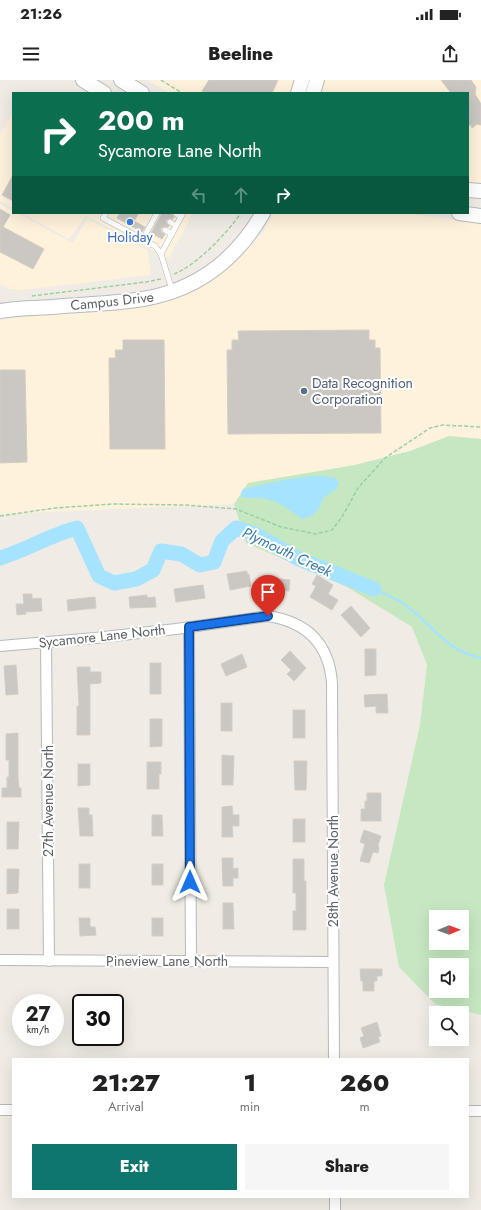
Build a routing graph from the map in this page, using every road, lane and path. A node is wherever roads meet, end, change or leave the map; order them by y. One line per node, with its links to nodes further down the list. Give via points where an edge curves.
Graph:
1 (83, 80): 6 (street)
2 (120, 80): 7 (street)
3 (160, 80): 8 (path)
4 (302, 80): 9 (street)
5 (317, 80): 10 (street)
6 (102, 92)
7 (140, 92)
8 (180, 92)
9 (298, 92)
10 (313, 92)
11 (469, 190): 12 (street)
12 (481, 191)
13 (105, 214): 24 (lane, via 103,218)
14 (240, 214): 26 (path, via 224,236 178,273)
15 (262, 214): 27 (street, Campus Drive, via 241,246 225,262 206,276)
16 (466, 214): 19 (street)
17 (158, 215): 24 (lane)
18 (182, 215): 21 (lane)
19 (481, 216)
20 (170, 222): 21 (lane)
21 (176, 226): 23 (lane)
22 (165, 230): 23 (lane)
23 (172, 234): 25 (lane)
24 (142, 239): 25 (lane, via 155,246)
25 (162, 254): 26 (lane)
26 (168, 276): 27 (lane); 28 (path, via 146,282)
27 (173, 292): 29 (street, Campus Drive, via 143,299)
28 (26, 297)
29 (0, 311)
30 (481, 427): 31 (path, via 443,425 430,428 385,458 358,488 332,530 316,534 281,527 236,509 186,505 113,504 55,508)
31 (0, 516)
32 (189, 627): 33 (street, Sycamore Lane North); 35 (street, Sycamore Lane North, via 268,616 293,622 314,637 322,647 328,659); 38 (street)
33 (46, 642): 34 (street, Sycamore Lane North); 37 (street, 27th Avenue North)
34 (0, 646)
35 (332, 683): 39 (street, 28th Avenue North)
36 (0, 960): 37 (street, Pineview Lane North)
37 (49, 960): 38 (street, Pineview Lane North)
38 (190, 961): 39 (street, Pineview Lane North)
39 (333, 962): 40 (street, 28th Avenue North)
40 (334, 1058)
41 (0, 1110): 42 (street)
42 (12, 1110)
43 (469, 1111): 44 (street)
44 (481, 1111)
45 (335, 1198): 46 (street)
46 (335, 1210)

